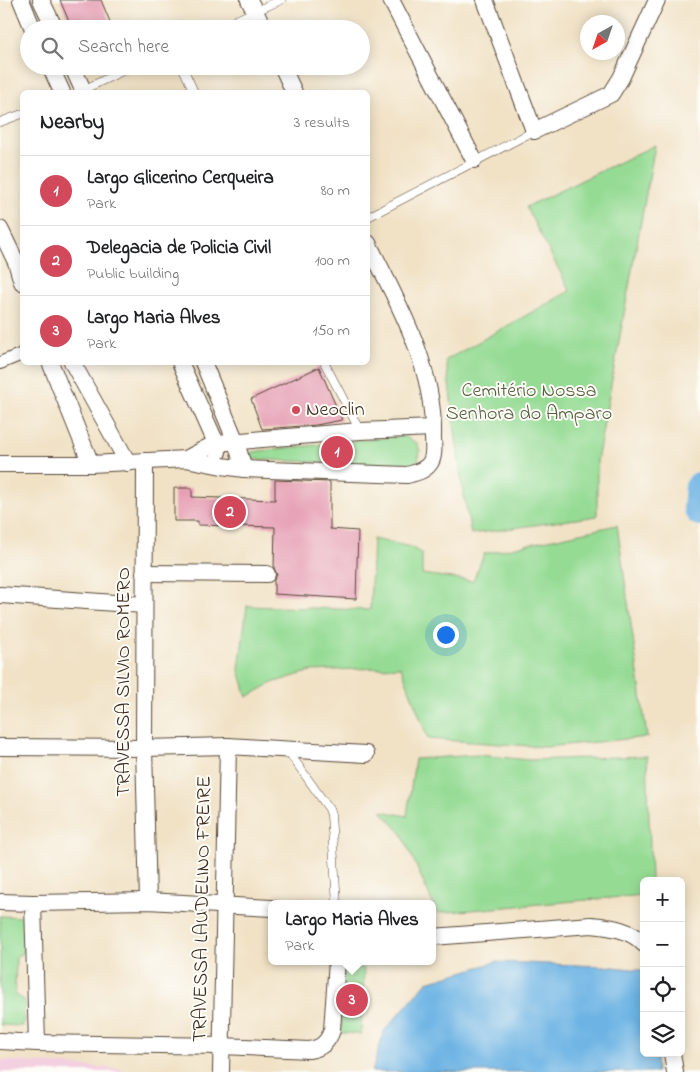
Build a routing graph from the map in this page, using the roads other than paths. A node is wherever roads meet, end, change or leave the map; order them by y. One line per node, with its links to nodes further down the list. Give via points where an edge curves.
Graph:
1 (21, 0): 8 (street)
2 (41, 0): 9 (street)
3 (282, 0): 7 (lane)
4 (391, 0): 25 (street)
5 (484, 0): 24 (street)
6 (657, 0): 24 (street, via 611,94)
7 (252, 6): 10 (lane); 11 (street)
8 (30, 20)
9 (51, 20)
10 (230, 20)
11 (259, 20)
12 (54, 75): 17 (street)
13 (75, 75): 18 (street)
14 (115, 75): 19 (lane)
15 (186, 75): 20 (lane)
16 (286, 75): 21 (street)
17 (61, 90)
18 (81, 90)
19 (86, 90)
20 (193, 90)
21 (293, 90)
22 (20, 115): 23 (lane)
23 (0, 122)
24 (534, 131): 25 (lane)
25 (474, 160): 26 (lane)
26 (370, 216)
27 (0, 229): 29 (street)
28 (370, 247): 37 (street, via 416,346)
29 (19, 268)
30 (20, 355): 31 (street)
31 (0, 363)
32 (51, 365): 45 (street)
33 (74, 365): 43 (street)
34 (181, 365): 40 (street)
35 (203, 365): 39 (street)
36 (326, 365): 38 (lane)
37 (434, 428): 38 (street); 47 (street, via 430,464 422,471 407,475)
38 (360, 431): 39 (street)
39 (236, 442): 40 (street); 47 (street)
40 (216, 443): 41 (street); 46 (street)
41 (186, 458): 42 (street); 46 (street)
42 (145, 461): 43 (street); 48 (street, TRAVESSA SILVIO ROMERO)
43 (128, 463): 45 (street)
44 (0, 464): 45 (street)
45 (92, 464)
46 (222, 466): 47 (street)
47 (244, 469)
48 (144, 573): 49 (street); 51 (street, TRAVESSA SILVIO ROMERO)
49 (267, 574)
50 (0, 595): 51 (street)
51 (144, 605): 54 (street, TRAVESSA SILVIO ROMERO)
52 (228, 746): 54 (street); 55 (street); 61 (street, TRAVESSA LAUDELINO FREIRE)
53 (0, 747): 54 (street)
54 (144, 748): 59 (street, TRAVESSA SILVIO ROMERO)
55 (286, 750): 56 (street); 57 (lane, via 329,808)
56 (366, 754)
57 (337, 900)
58 (0, 902): 60 (street)
59 (148, 902): 60 (street); 61 (street)
60 (33, 903): 67 (street)
61 (224, 905): 62 (street); 68 (street, TRAVESSA LAUDELINO FREIRE)
62 (268, 908)
63 (436, 937): 64 (street, via 591,925 628,932)
64 (640, 941)
65 (337, 965): 68 (street, via 332,1030 323,1046 310,1050)
66 (0, 1041): 67 (street)
67 (37, 1043): 68 (street)
68 (221, 1046): 70 (street, TRAVESSA LAUDELINO FREIRE)
69 (673, 1057): 71 (street)
70 (221, 1072)
71 (675, 1072)

